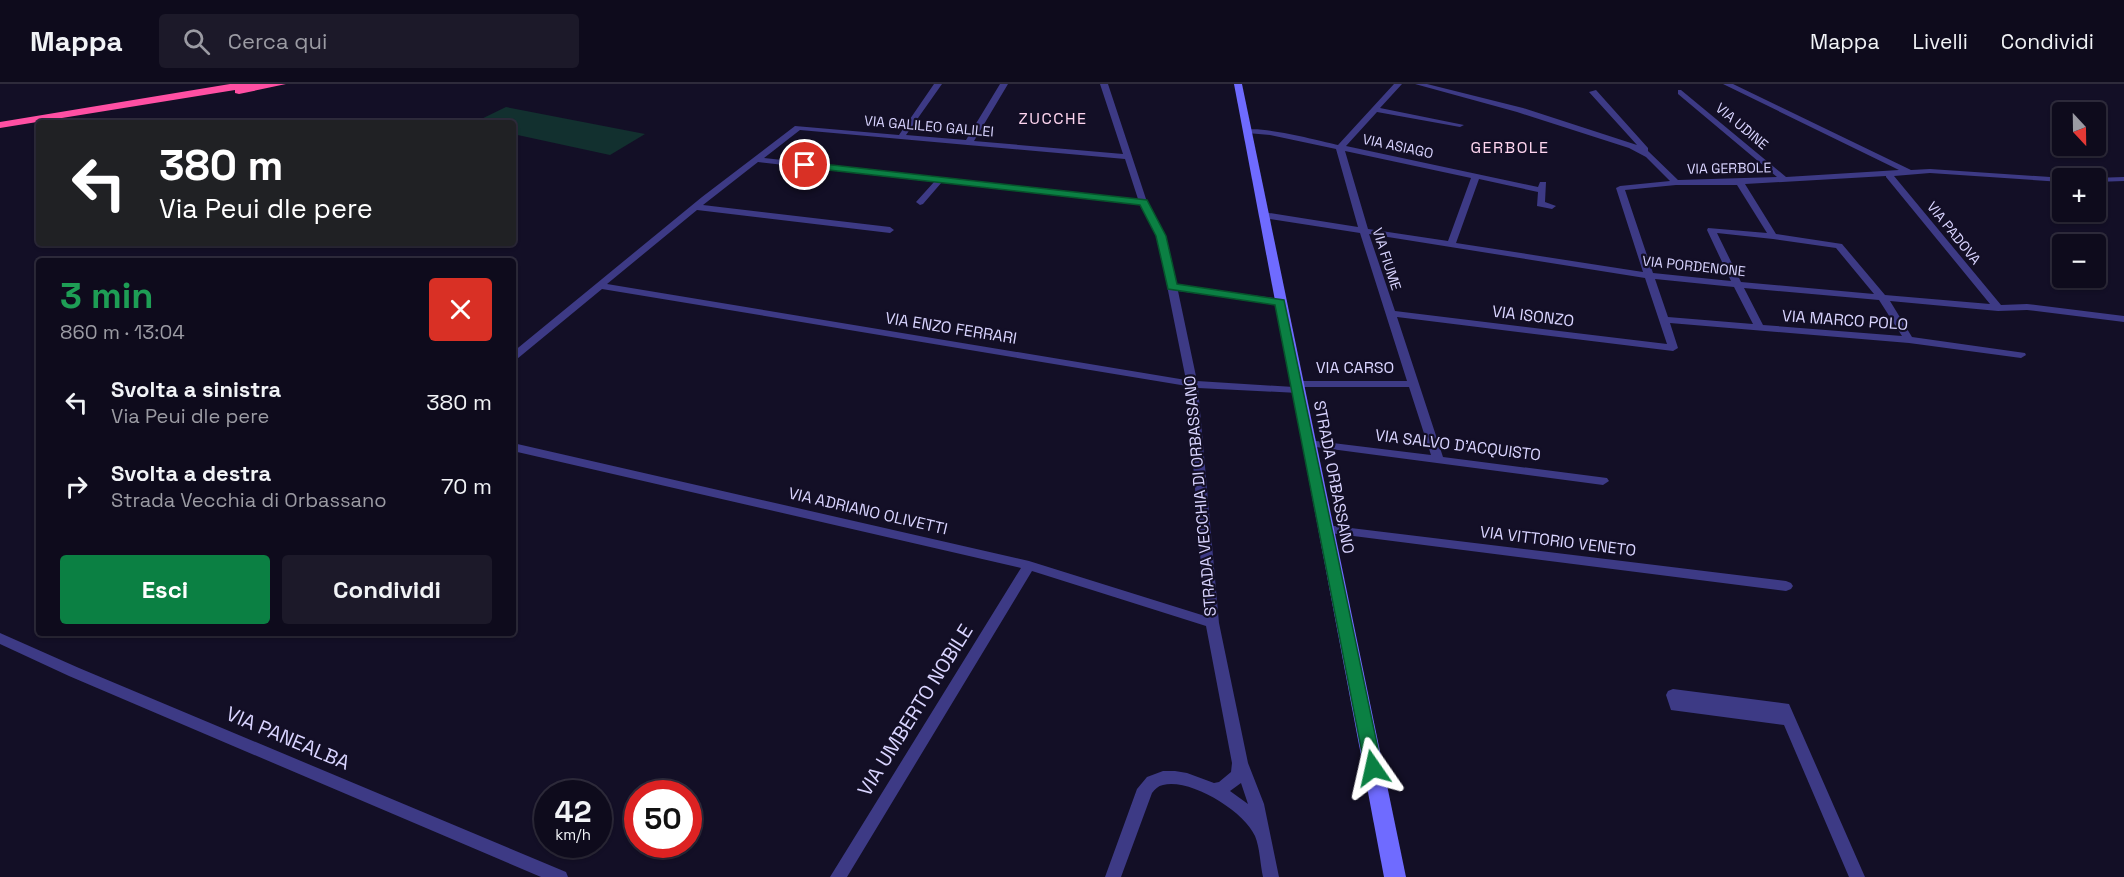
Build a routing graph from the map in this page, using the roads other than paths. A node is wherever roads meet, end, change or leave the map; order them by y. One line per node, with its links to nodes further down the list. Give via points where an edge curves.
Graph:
1 (249, 84): 15 (highway)
2 (281, 84): 13 (highway)
3 (938, 84): 19 (street)
4 (1005, 84): 20 (street)
5 (1104, 84): 23 (street, STRADA VECCHIA DI ORBASSANO)
6 (1238, 84): 18 (main road, STRADA ORBASSANO)
7 (1398, 84): 12 (street)
8 (1419, 84): 22 (street, VIA GERBOLE, via 1594,133)
9 (1727, 84): 25 (street)
10 (1593, 92): 22 (street)
11 (1682, 92): 31 (street, VIA UDINE)
12 (1374, 110): 16 (street); 21 (street)
13 (63, 120)
14 (36, 124): 17 (highway)
15 (0, 125)
16 (1460, 125)
17 (0, 130)
18 (1247, 131): 21 (street, VIA ASIAGO); 39 (main road, STRADA ORBASSANO)
19 (901, 138): 20 (street, VIA GALILEO GALILEI); 24 (street, VIA GALILEO GALILEI, via 798,128)
20 (968, 144): 23 (street, VIA GALILEO GALILEI)
21 (1341, 148): 27 (street, VIA ASIAGO); 41 (street, VIA FIUME)
22 (1649, 155): 34 (street, VIA GERBOLE)
23 (1129, 157): 36 (street, STRADA VECCHIA DI ORBASSANO)
24 (760, 160): 30 (street); 38 (street)
25 (1911, 172): 26 (street, VIA GERBOLE); 28 (street, VIA GERBOLE)
26 (1888, 175): 31 (street, VIA GERBOLE); 50 (street, VIA PADOVA)
27 (1476, 176): 37 (street, VIA ASIAGO, via 1542,187 1540,204); 43 (street)
28 (2052, 179)
29 (2124, 179): 32 (street)
30 (940, 180): 35 (street); 36 (street)
31 (1785, 180): 33 (street, VIA GERBOLE)
32 (2106, 180)
33 (1740, 182): 34 (street, VIA GERBOLE); 42 (street)
34 (1676, 183): 44 (street, via 1620,188)
35 (920, 202)
36 (1143, 202): 47 (street, STRADA VECCHIA DI ORBASSANO, via 1161,236)
37 (1552, 206)
38 (696, 207): 40 (street); 46 (street)
39 (1263, 215): 41 (street, VIA PORDENONE); 49 (main road, STRADA ORBASSANO)
40 (890, 231)
41 (1364, 232): 43 (street, VIA PORDENONE); 51 (street, VIA FIUME)
42 (1773, 236): 45 (street, via 1711,230); 48 (street, via 1839,246)
43 (1451, 245): 44 (street, VIA PORDENONE)
44 (1650, 276): 45 (street, VIA PORDENONE); 53 (street)
45 (1736, 284): 48 (street, VIA PORDENONE); 54 (street)
46 (601, 286): 56 (street); 58 (street, VIA ENZO FERRARI)
47 (1172, 287): 49 (street); 58 (street, STRADA VECCHIA DI ORBASSANO)
48 (1883, 298): 50 (street, VIA PORDENONE); 55 (street)
49 (1281, 302): 60 (main road, STRADA ORBASSANO)
50 (1998, 308): 52 (street, VIA PORDENONE, via 2026,307)
51 (1390, 313): 53 (street, VIA ISONZO, via 1673,348); 59 (street, VIA FIUME)
52 (2124, 319)
53 (1666, 320): 54 (street, VIA MARCO POLO)
54 (1760, 329): 55 (street, VIA MARCO POLO)
55 (1909, 340): 57 (street, VIA MARCO POLO)
56 (516, 355)
57 (2021, 355)
58 (1192, 384): 60 (street, VIA ENZO FERRARI); 68 (street, STRADA VECCHIA DI ORBASSANO)
59 (1413, 384): 60 (street, VIA CARSO); 63 (street, VIA FIUME)
60 (1298, 387): 61 (main road, STRADA ORBASSANO)
61 (1308, 443): 63 (street, VIA SALVO D'ACQUISTO); 65 (main road, STRADA ORBASSANO)
62 (516, 448): 66 (street, VIA ADRIANO OLIVETTI)
63 (1438, 459): 64 (street, VIA SALVO D'ACQUISTO)
64 (1603, 481)
65 (1326, 530): 67 (street, VIA VITTORIO VENETO); 78 (main road, STRADA ORBASSANO)
66 (1029, 565): 68 (street, VIA ADRIANO OLIVETTI); 75 (street, VIA UMBERTO NOBILE)
67 (1786, 586)
68 (1212, 624): 71 (street, STRADA VECCHIA DI ORBASSANO)
69 (0, 638): 74 (street, VIA PANEALBA)
70 (1789, 720): 70 (street, via 1784,708 1673,695 1677,706); 79 (street)
71 (1240, 763): 72 (street, via 1239,775 1229,784); 73 (street, STRADA VECCHIA DI ORBASSANO)
72 (1211, 790): 73 (street, via 1241,808); 76 (street, via 1176,777 1148,785)
73 (1260, 830): 77 (street, STRADA VECCHIA DI ORBASSANO)
74 (560, 877)
75 (838, 877)
76 (1113, 877)
77 (1271, 877)
78 (1395, 877)
79 (1857, 877)

